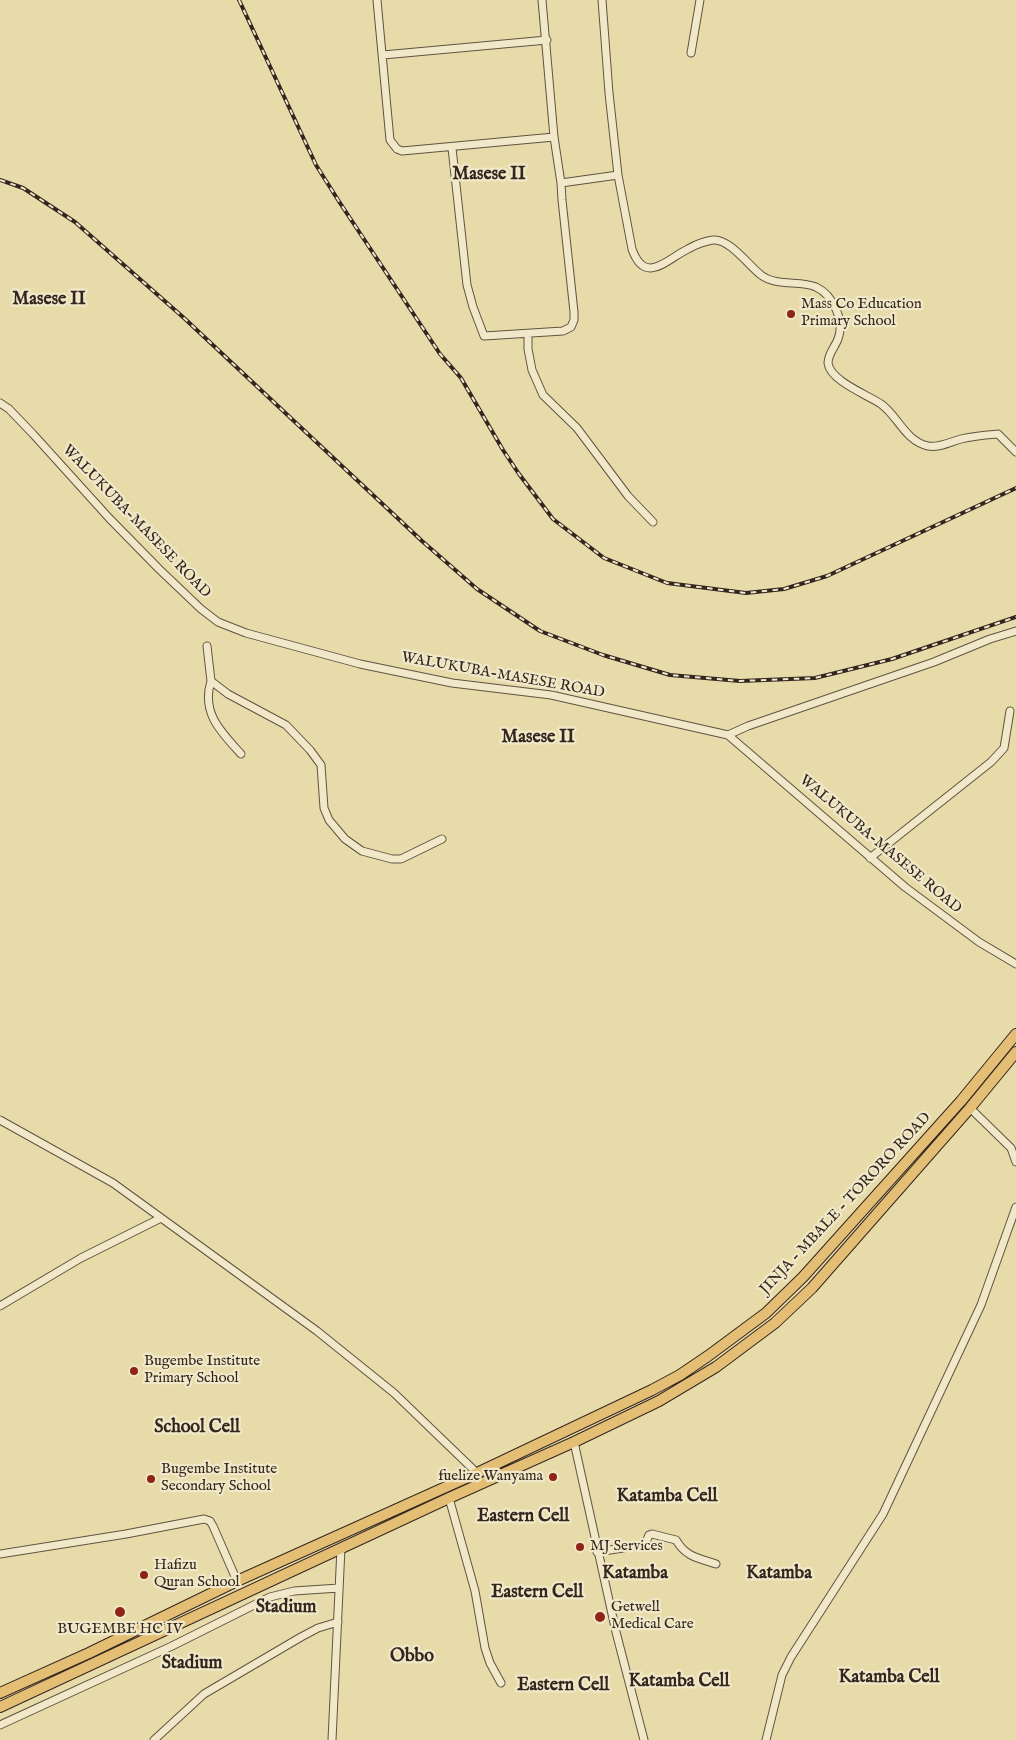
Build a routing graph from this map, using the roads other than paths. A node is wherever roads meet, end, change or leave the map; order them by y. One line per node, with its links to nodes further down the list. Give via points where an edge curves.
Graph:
1 (377, 0): 7 (street)
2 (542, 0): 5 (street)
3 (602, 0): 10 (street)
4 (700, 0): 6 (street)
5 (547, 40): 7 (street); 8 (street)
6 (691, 53)
7 (383, 55): 9 (street, via 392,145 402,151)
8 (554, 137): 9 (street); 11 (street)
9 (452, 148): 12 (street, via 472,307 484,336)
10 (618, 175): 11 (street); 14 (street, via 632,249 642,267 650,269 687,249 714,240 723,241 763,276 818,288 835,307 840,320 838,339 828,363 831,371 851,389 881,404 915,441 940,446 998,434)
11 (561, 183): 12 (street, via 574,320 571,328 563,331)
12 (528, 334): 15 (street, via 532,370 543,396 577,428 628,496)
13 (0, 403): 20 (street, WALUKUBA-MASESE ROAD, via 27,427 159,569 201,609 231,628 369,666 452,683 551,695)
14 (1016, 452)
15 (653, 522)
16 (1016, 631): 20 (street)
17 (207, 646): 18 (street)
18 (211, 681): 21 (street, via 208,693 211,714); 22 (street, via 228,694 286,725 310,750 321,765 328,820 345,839 362,850 401,859)
19 (1010, 711): 23 (street, via 1004,748 998,755)
20 (728, 735): 23 (street, WALUKUBA-MASESE ROAD)
21 (241, 754)
22 (442, 839)
23 (870, 858): 24 (street, WALUKUBA-MASESE ROAD, via 952,923)
24 (1016, 964)
25 (1016, 1034): 35 (highway, JINJA - MBALE - TORORO ROAD, via 961,1101 803,1277 766,1312 680,1375)
26 (1016, 1052): 27 (highway, JINJA - MBALE - TORORO ROAD)
27 (970, 1108): 29 (street); 34 (highway, JINJA - MBALE - TORORO ROAD, via 812,1288 775,1323 690,1383)
28 (0, 1120): 32 (street, via 96,1172)
29 (1014, 1150): 30 (street)
30 (1016, 1162)
31 (1016, 1207): 51 (street, via 981,1305 883,1514 785,1669)
32 (161, 1218): 33 (street, via 81,1258); 35 (street, via 317,1331 394,1393)
33 (0, 1306)
34 (574, 1442): 36 (highway, JINJA - MBALE - TORORO ROAD); 38 (street)
35 (477, 1473): 41 (highway, JINJA - MBALE - TORORO ROAD)
36 (449, 1498): 37 (highway, JINJA - MBALE - TORORO ROAD); 44 (street, via 476,1591 485,1648)
37 (341, 1548): 42 (street); 46 (highway, JINJA - MBALE - TORORO ROAD)
38 (597, 1552): 40 (street, via 642,1545 652,1534 676,1540 683,1551); 50 (street)
39 (0, 1554): 41 (street, via 204,1518 213,1526)
40 (716, 1564)
41 (237, 1581): 45 (highway, JINJA - MBALE - TORORO ROAD)
42 (339, 1588): 43 (street); 47 (street, via 270,1598)
43 (338, 1622): 48 (street, via 301,1637 204,1694); 49 (street)
44 (501, 1682)
45 (0, 1693)
46 (0, 1707)
47 (0, 1726)
48 (154, 1740)
49 (332, 1740)
50 (644, 1740)
51 (766, 1740)

